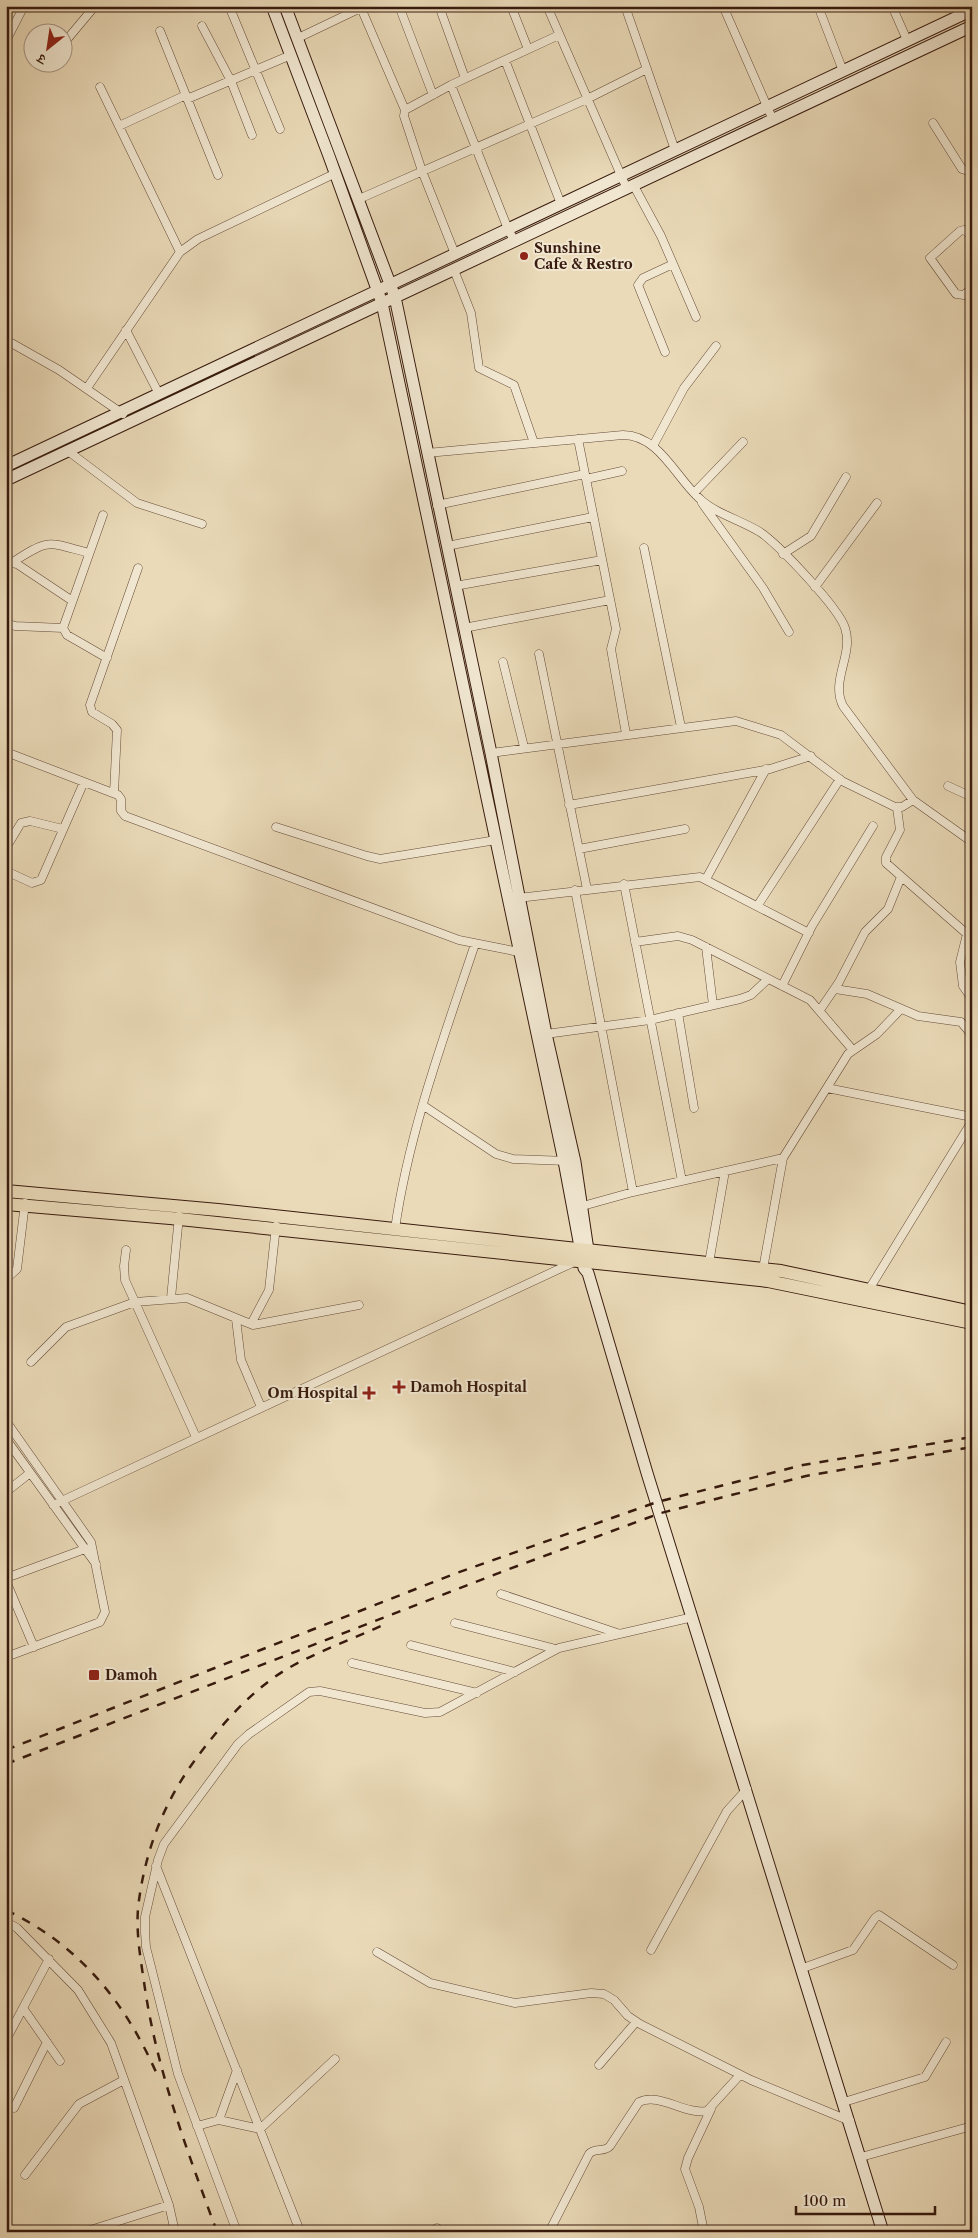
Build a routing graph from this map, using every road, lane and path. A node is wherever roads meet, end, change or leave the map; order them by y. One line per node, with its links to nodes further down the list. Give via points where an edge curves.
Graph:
1 (24, 6): 23 (street)
2 (229, 6): 27 (street)
3 (272, 6): 25 (main road)
4 (286, 6): 21 (main road)
5 (399, 6): 35 (street)
6 (439, 6): 30 (street)
7 (511, 6): 24 (street)
8 (547, 6): 20 (street)
9 (625, 6): 28 (street)
10 (723, 6): 39 (street)
11 (818, 6): 29 (street)
12 (892, 6): 22 (street)
13 (362, 7): 21 (street); 40 (street)
14 (91, 8): 19 (street)
15 (972, 10): 22 (main road)
16 (202, 26): 31 (street)
17 (972, 26): 38 (main road)
18 (160, 31): 36 (street)
19 (72, 32)
20 (559, 35): 24 (street); 37 (street)
21 (298, 38): 55 (main road)
22 (907, 40): 29 (main road)
23 (6, 41)
24 (528, 49): 26 (street)
25 (291, 56): 27 (street); 51 (main road)
26 (505, 60): 30 (street); 43 (street)
27 (257, 69): 31 (street); 45 (street)
28 (647, 69): 37 (street); 48 (street)
29 (843, 70): 34 (main road)
30 (465, 78): 32 (street)
31 (231, 81): 36 (street); 46 (street)
32 (451, 85): 35 (street); 47 (street)
33 (100, 86): 44 (street)
34 (805, 88): 38 (main road); 39 (main road)
35 (433, 94): 40 (street)
36 (186, 97): 44 (street); 52 (street)
37 (587, 99): 43 (street); 53 (street)
38 (813, 102): 41 (main road)
39 (767, 106): 41 (street); 48 (main road)
40 (405, 110): 50 (street, via 404,116)
41 (773, 120): 54 (main road)
42 (933, 122): 49 (street, via 962,169)
43 (531, 124): 47 (street); 56 (street)
44 (119, 126): 60 (street)
45 (280, 129)
46 (252, 135)
47 (477, 147): 50 (street); 57 (street)
48 (675, 150): 53 (main road)
49 (972, 168)
50 (422, 171): 55 (street); 61 (street)
51 (336, 173): 60 (street, via 198,240); 66 (main road)
52 (218, 175)
53 (620, 176): 54 (street); 56 (main road)
54 (631, 188): 59 (main road); 62 (street)
55 (359, 199): 64 (main road)
56 (561, 204): 57 (main road)
57 (508, 230): 59 (street); 61 (main road)
58 (972, 236): 65 (street, via 960,231 930,258 956,294 964,296)
59 (515, 242): 63 (main road)
60 (180, 252): 70 (street)
61 (455, 254): 64 (main road)
62 (673, 264): 69 (street); 73 (street, via 643,278 638,285)
63 (454, 270): 67 (main road); 80 (street, via 471,313 477,364 483,371 514,385)
64 (392, 284): 66 (main road); 67 (main road)
65 (972, 288)
66 (379, 290): 68 (main road); 75 (main road)
67 (396, 297): 68 (main road); 83 (main road)
68 (382, 303): 77 (main road); 133 (main road)
69 (696, 317)
70 (126, 330): 74 (street); 75 (street)
71 (6, 340): 74 (street)
72 (716, 346): 81 (street, via 684,388)
73 (665, 352)
74 (87, 388): 76 (street)
75 (159, 394): 76 (main road)
76 (121, 412): 77 (street); 84 (main road)
77 (128, 422): 82 (main road)
78 (578, 439): 80 (street); 81 (street, via 631,435); 86 (street)
79 (744, 442): 89 (street)
80 (534, 444): 83 (street)
81 (652, 446): 89 (street)
82 (68, 451): 88 (main road); 94 (street, via 137,504)
83 (427, 454): 91 (main road)
84 (6, 466)
85 (622, 471): 86 (street)
86 (585, 476): 91 (street); 93 (street)
87 (846, 477): 98 (street, via 811,536)
88 (6, 480)
89 (697, 496): 98 (street, via 761,533); 109 (street, via 763,588)
90 (877, 503): 103 (street)
91 (437, 505): 95 (main road)
92 (103, 515): 97 (street)
93 (593, 517): 95 (street); 99 (street)
94 (202, 524)
95 (447, 546): 102 (main road)
96 (644, 548): 113 (street)
97 (89, 552): 100 (street, via 47,542); 104 (street)
98 (783, 554): 103 (street)
99 (602, 560): 102 (street); 105 (street)
100 (10, 562): 104 (street)
101 (138, 568): 111 (street)
102 (455, 586): 108 (main road)
103 (815, 587): 126 (street, via 839,615 846,629 847,644 838,685 840,699)
104 (71, 600): 107 (street)
105 (610, 600): 108 (street); 114 (street, via 616,634 611,649)
106 (6, 623): 107 (street)
107 (63, 628): 111 (street, via 67,636)
108 (464, 628): 118 (main road)
109 (789, 632)
110 (539, 654): 115 (street)
111 (107, 658): 124 (street, via 90,709 117,730)
112 (503, 662): 116 (street)
113 (681, 728): 114 (street); 119 (street, via 736,720 781,735)
114 (626, 734): 115 (street)
115 (556, 743): 116 (street); 127 (street)
116 (524, 747): 118 (street)
117 (6, 752): 122 (street)
118 (491, 753): 143 (main road)
119 (811, 756): 120 (street); 121 (street)
120 (766, 769): 127 (street); 139 (street)
121 (840, 779): 128 (street); 144 (street)
122 (84, 782): 124 (street); 131 (street)
123 (948, 786): 125 (street)
124 (114, 793): 148 (street, via 120,797 121,812 125,816)
125 (972, 797)
126 (913, 800): 128 (street); 134 (street)
127 (569, 805): 136 (street)
128 (897, 808): 138 (street, via 900,830 885,860)
129 (872, 826): 145 (street)
130 (276, 827): 133 (street, via 380,859)
131 (63, 829): 135 (street, via 30,821 21,823); 137 (street, via 38,882 32,883)
132 (685, 829): 136 (street)
133 (496, 840): 150 (main road)
134 (972, 842)
135 (6, 848)
136 (579, 849): 141 (street)
137 (6, 871)
138 (901, 877): 146 (street); 153 (street, via 891,903 865,932)
139 (706, 879): 140 (street, via 694,876); 144 (street)
140 (624, 884): 141 (street); 147 (street)
141 (587, 889): 142 (street)
142 (575, 890): 143 (street); 161 (street)
143 (518, 898): 162 (main road)
144 (758, 905): 145 (street)
145 (809, 933): 152 (street)
146 (970, 937): 154 (street, via 960,962 963,986)
147 (635, 942): 149 (street, via 678,936); 159 (street)
148 (475, 944): 150 (street); 166 (street)
149 (706, 947): 151 (street); 155 (street)
150 (518, 952): 170 (main road)
151 (768, 979): 152 (street); 155 (street, via 746,998)
152 (782, 986): 157 (street, via 810,1000)
153 (835, 989): 156 (street, via 867,994); 157 (street)
154 (972, 999)
155 (713, 1005): 158 (street)
156 (901, 1009): 160 (street, via 918,1016); 164 (street, via 877,1034)
157 (820, 1010): 164 (street)
158 (678, 1013): 159 (street); 167 (street)
159 (650, 1020): 161 (street); 172 (street)
160 (968, 1022): 163 (street)
161 (601, 1027): 162 (street); 174 (street)
162 (546, 1034): 170 (main road)
163 (972, 1036)
164 (852, 1049): 165 (street)
165 (827, 1088): 168 (street); 169 (street)
166 (424, 1106): 170 (street, via 496,1154 513,1159); 183 (street)
167 (694, 1108)
168 (972, 1119): 189 (street)
169 (782, 1158): 171 (street); 187 (street)
170 (570, 1161): 179 (main road)
171 (725, 1171): 172 (street); 186 (street)
172 (682, 1181): 174 (street)
173 (6, 1192): 175 (main road)
174 (633, 1192): 179 (street)
175 (25, 1193): 177 (main road); 178 (street)
176 (6, 1204): 178 (main road)
177 (179, 1206): 180 (main road); 181 (street)
178 (24, 1207): 181 (main road); 188 (street, via 17,1269)
179 (577, 1208): 185 (main road)
180 (277, 1216): 182 (street); 183 (main road)
181 (179, 1220): 182 (main road); 190 (street)
182 (275, 1230): 183 (main road); 196 (street, via 269,1290)
183 (386, 1232): 185 (main road); 185 (main road)
184 (126, 1250): 191 (street, via 124,1273)
185 (584, 1259): 186 (main road); 189 (main road); 198 (street); 210 (main road)
186 (709, 1263): 187 (main road)
187 (763, 1269): 189 (main road)
188 (6, 1279)
189 (866, 1295): 193 (main road); 195 (main road)
190 (171, 1298): 191 (street); 194 (street, via 195,1299)
191 (135, 1302): 197 (street, via 66,1328); 200 (street)
192 (359, 1305): 196 (street, via 260,1325)
193 (972, 1312)
194 (236, 1318): 196 (street); 198 (street, via 241,1360)
195 (972, 1323)
196 (251, 1324)
197 (31, 1362)
198 (261, 1407): 200 (street)
199 (6, 1421): 204 (street)
200 (196, 1437): 204 (street)
201 (6, 1439): 202 (street)
202 (30, 1473): 203 (street); 205 (street)
203 (6, 1492)
204 (63, 1500): 205 (street); 207 (street, via 87,1533)
205 (53, 1505): 206 (street)
206 (85, 1549): 207 (street); 208 (street)
207 (98, 1567): 214 (street, via 106,1612 103,1619)
208 (6, 1580): 214 (street)
209 (500, 1594): 212 (street)
210 (693, 1617): 212 (street); 220 (main road)
211 (455, 1623): 215 (street)
212 (620, 1634): 215 (street)
213 (411, 1645): 218 (street)
214 (34, 1646): 216 (street)
215 (556, 1649): 218 (street)
216 (6, 1657)
217 (352, 1663): 219 (street)
218 (515, 1672): 219 (street)
219 (477, 1693): 221 (street, via 447,1710 432,1714 320,1691 309,1692 238,1744 172,1831)
220 (747, 1789): 223 (street, via 723,1818); 227 (main road)
221 (156, 1866): 236 (street); 244 (street, via 145,1917 146,1947 178,2074)
222 (6, 1926): 225 (street, via 14,1925)
223 (652, 1950)
224 (377, 1952): 229 (street, via 430,1983 515,2003 604,1994)
225 (49, 1959): 228 (street); 238 (street, via 78,1990 97,2018 111,2043)
226 (954, 1965): 227 (street, via 880,1915 852,1950)
227 (803, 1968): 239 (main road)
228 (23, 2008): 230 (street); 231 (street)
229 (636, 2022): 235 (street); 237 (street)
230 (6, 2040)
231 (47, 2042): 234 (street); 240 (street)
232 (946, 2042): 239 (street, via 925,2077)
233 (335, 2059): 246 (street)
234 (60, 2061)
235 (599, 2065)
236 (237, 2070): 242 (street); 246 (street)
237 (740, 2075): 241 (street); 243 (street)
238 (124, 2080): 248 (street, via 79,2104); 249 (street)
239 (844, 2102): 243 (main road)
240 (14, 2108)
241 (711, 2109): 255 (street, via 695,2112 653,2099 639,2102 610,2146 589,2154); 256 (street, via 685,2170 699,2206)
242 (219, 2120): 244 (street); 246 (street)
243 (850, 2121): 247 (main road)
244 (197, 2126): 254 (street)
245 (972, 2126): 247 (street)
246 (260, 2129): 250 (street)
247 (861, 2157): 251 (main road)
248 (25, 2175)
249 (169, 2205): 252 (street); 253 (street)
250 (298, 2226)
251 (880, 2230)
252 (84, 2232)
253 (175, 2232)
254 (237, 2232)
255 (549, 2232)
256 (704, 2232)

